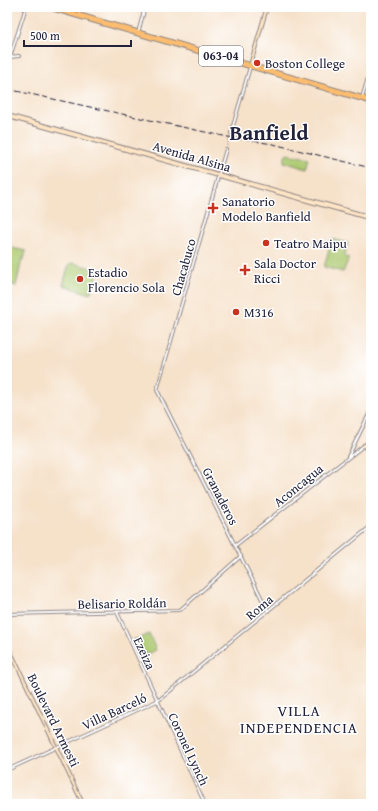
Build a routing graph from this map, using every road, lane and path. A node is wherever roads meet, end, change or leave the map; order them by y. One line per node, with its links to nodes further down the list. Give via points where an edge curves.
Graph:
1 (26, 7): 8 (street)
2 (46, 7): 6 (main road, 063-04)
3 (53, 7): 6 (main road, 063-04)
4 (145, 7): 6 (street)
5 (267, 7): 11 (main road)
6 (138, 33): 11 (main road, 063-04)
7 (7, 54): 10 (street)
8 (11, 54)
9 (19, 56): 10 (street)
10 (10, 58): 12 (street)
11 (250, 66): 14 (main road, 063-04); 17 (street)
12 (7, 68)
13 (371, 68): 14 (street)
14 (361, 98): 15 (main road, 063-04)
15 (371, 101)
16 (7, 116): 19 (main road, Avenida Alsina)
17 (231, 134)
18 (226, 149): 19 (street, Chacabuco)
19 (219, 175): 20 (main road, Avenida Alsina); 21 (street, Chacabuco)
20 (371, 217)
21 (157, 390): 28 (street, Granaderos)
22 (371, 410): 26 (street)
23 (371, 440): 24 (street, Aconcagua)
24 (364, 445): 25 (main road); 26 (street, Aconcagua)
25 (371, 453)
26 (348, 458): 28 (street, Aconcagua)
27 (371, 526): 30 (street, Roma)
28 (236, 546): 29 (street, Granaderos)
29 (242, 556): 30 (street, Granaderos); 31 (street, Belisario Roldán, via 181,610)
30 (268, 611): 34 (street, Roma)
31 (117, 612): 32 (street, Belisario Roldán); 34 (street, Ezeiza)
32 (7, 614)
33 (7, 644): 35 (main road, Boulevard Armesti)
34 (157, 701): 35 (street, Villa Barceló); 38 (street, Coronel Lynch)
35 (56, 747): 36 (street, Villa Barceló); 37 (main road, Boulevard Armesti)
36 (7, 770)
37 (83, 804)
38 (205, 804)

